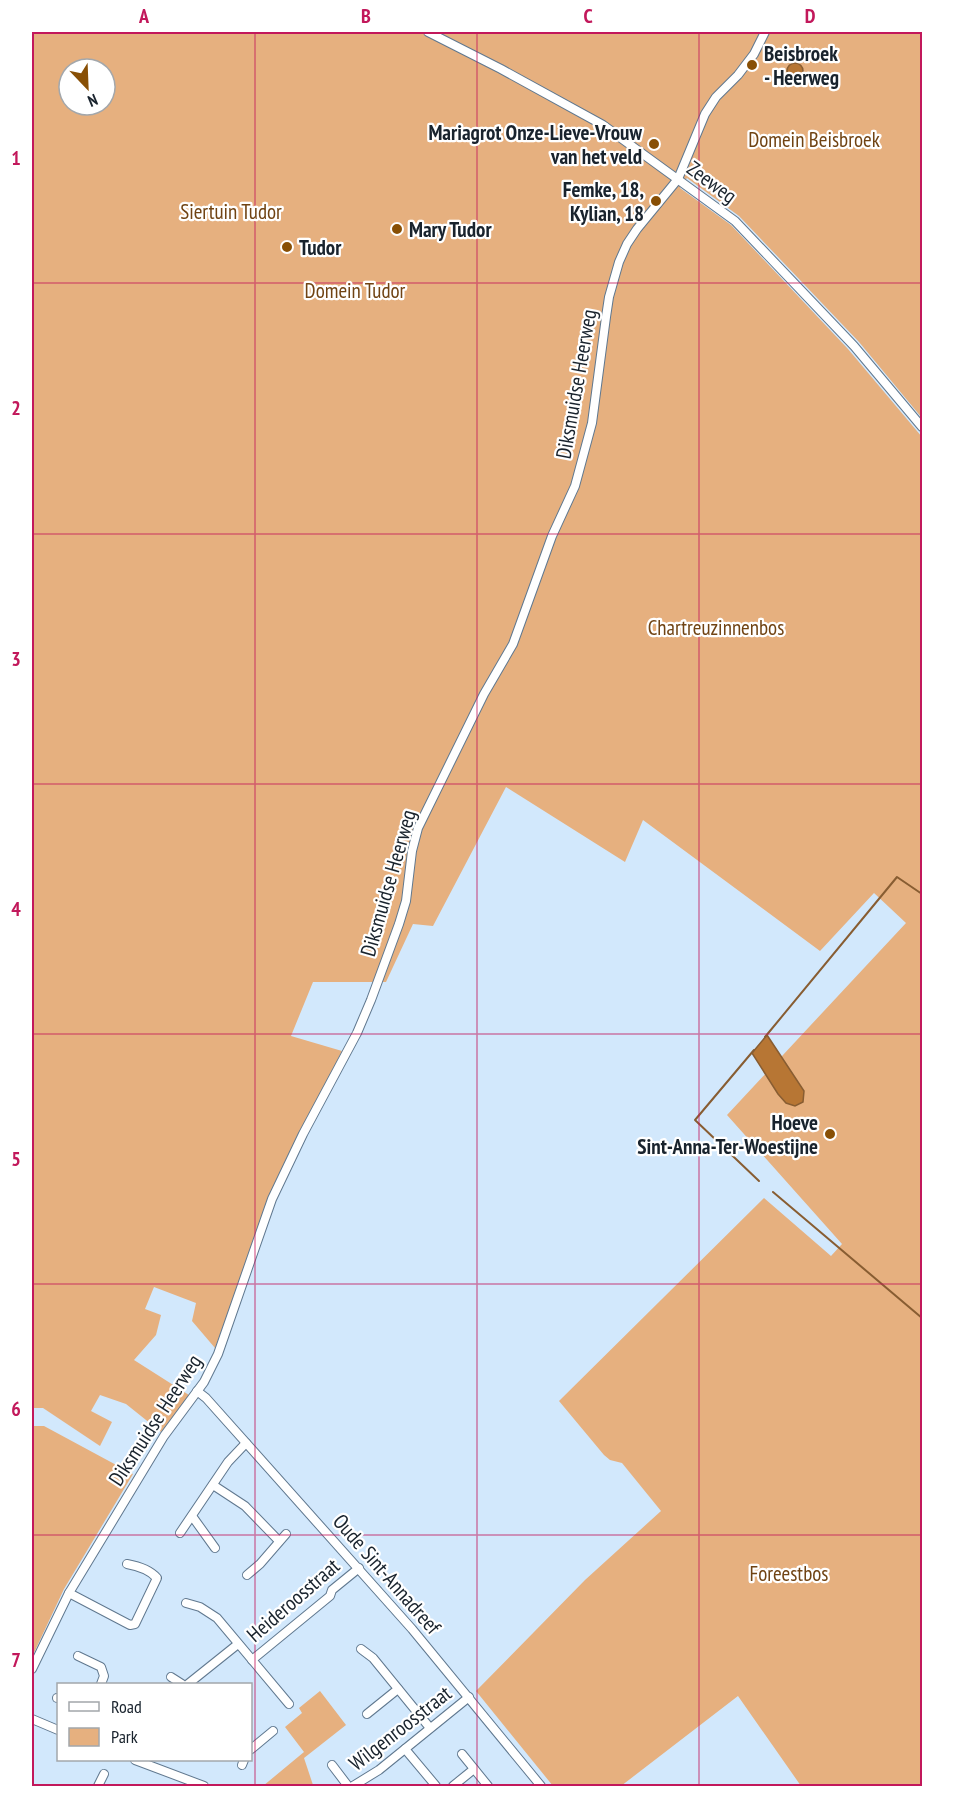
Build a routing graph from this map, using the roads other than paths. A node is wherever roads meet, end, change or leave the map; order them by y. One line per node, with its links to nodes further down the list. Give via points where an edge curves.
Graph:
1 (428, 32): 3 (street, Zeeweg, via 603,125)
2 (765, 32): 3 (street, Diksmuidse Heerweg, via 754,54 705,114)
3 (678, 179): 4 (street, Zeeweg, via 735,220 854,346); 5 (street, Diksmuidse Heerweg, via 637,229 619,262 609,297 592,423 576,486 552,536 513,644 418,828 406,901 371,1000 272,1199 218,1354)
4 (922, 427)
5 (197, 1391): 6 (street, Oude Sint-Annadreef); 16 (street, Diksmuidse Heerweg, via 164,1436)
6 (246, 1443): 7 (street); 14 (street, Oude Sint-Annadreef)
7 (213, 1485): 8 (street); 11 (street, via 245,1506)
8 (192, 1516): 9 (street); 12 (street)
9 (180, 1533)
10 (286, 1534): 11 (street)
11 (279, 1541): 15 (street)
12 (215, 1548)
13 (128, 1564): 16 (street, via 157,1578 135,1624 130,1625)
14 (358, 1568): 21 (street, Heideroosstraat); 28 (street, Oude Sint-Annadreef)
15 (247, 1575)
16 (69, 1593): 22 (street, Diksmuidse Heerweg)
17 (186, 1603): 18 (street, Heideroosstraat, via 213,1614)
18 (238, 1644): 21 (street, Heideroosstraat); 26 (street, Heideroosstraat)
19 (361, 1649): 27 (street)
20 (78, 1656): 24 (street, via 101,1667)
21 (252, 1660): 29 (street, Heideroosstraat)
22 (32, 1669)
23 (171, 1677): 25 (street)
24 (101, 1683)
25 (180, 1683)
26 (189, 1683)
27 (398, 1689): 30 (street); 32 (street)
28 (469, 1697): 32 (street, Wilgenroosstraat); 50 (street, Oude Sint-Annadreef)
29 (289, 1704)
30 (367, 1714)
31 (32, 1719): 33 (street)
32 (430, 1728): 36 (street, Wilgenroosstraat)
33 (57, 1730)
34 (273, 1731): 35 (street)
35 (252, 1748)
36 (405, 1749): 46 (street, Wilgenroosstraat); 47 (street)
37 (462, 1754): 40 (street)
38 (142, 1761): 42 (street)
39 (332, 1765): 45 (street, Wilgenroosstraat)
40 (474, 1769): 48 (street); 49 (street)
41 (104, 1774): 43 (street)
42 (194, 1785): 44 (street)
43 (98, 1786)
44 (204, 1786)
45 (348, 1786)
46 (353, 1786)
47 (435, 1786)
48 (453, 1786)
49 (488, 1786)
50 (541, 1786)

